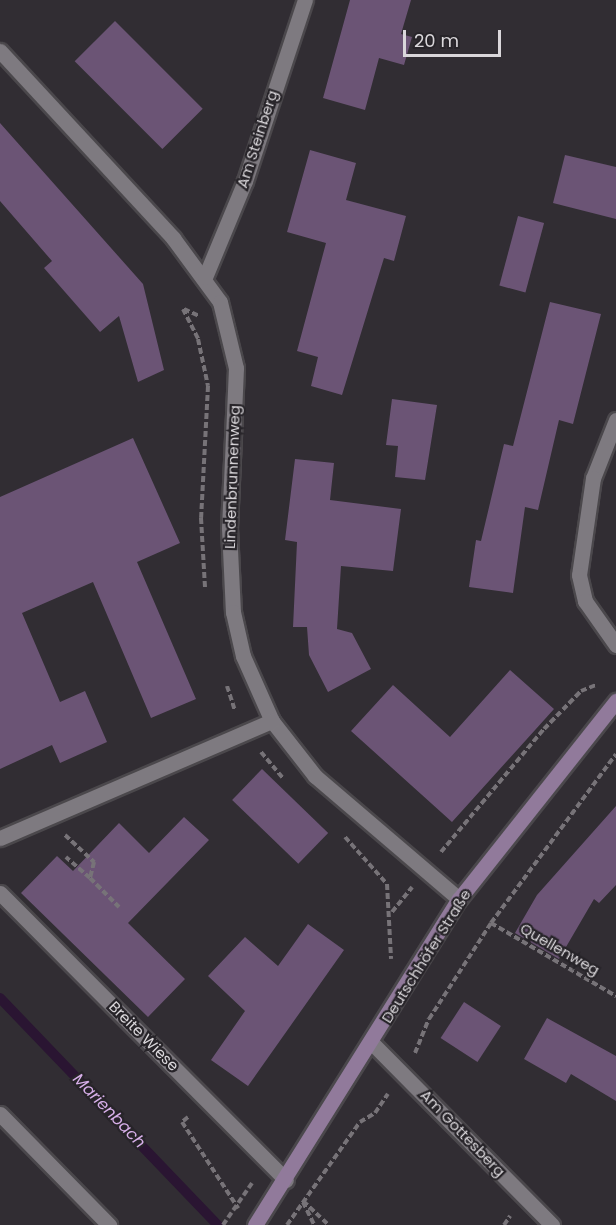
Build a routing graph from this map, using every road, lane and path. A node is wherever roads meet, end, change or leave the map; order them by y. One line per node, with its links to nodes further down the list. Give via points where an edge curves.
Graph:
1 (305, 0): 3 (street, Am Steinberg, via 245,181)
2 (0, 51): 3 (street, Lindenbrunnenweg)
3 (205, 277): 8 (street, Lindenbrunnenweg, via 231,329 236,368 229,528 233,612 247,664)
4 (616, 420): 5 (street, via 593,478 579,575 585,601)
5 (616, 645)
6 (581, 691): 16 (path)
7 (616, 701): 19 (main road, Deutschhöfer Straße)
8 (272, 721): 12 (street); 16 (street, Lindenbrunnenweg, via 315,776)
9 (259, 750): 11 (path)
10 (616, 754): 22 (path)
11 (293, 787)
12 (48, 817): 14 (street); 17 (path, via 94,862)
13 (340, 831): 21 (path, via 387,884)
14 (0, 838)
15 (66, 857): 17 (path)
16 (425, 870): 19 (street, Lindenbrunnenweg); 21 (path)
17 (90, 878): 20 (path)
18 (0, 893): 29 (street, Breite Wiese)
19 (459, 899): 25 (main road, Deutschhöfer Straße)
20 (119, 907)
21 (391, 912): 23 (path, via 392,958)
22 (491, 922): 24 (path, Quellenweg); 26 (path)
23 (386, 967)
24 (616, 996)
25 (372, 1043): 26 (street, Am Gottesberg); 29 (main road, Deutschhöfer Straße)
26 (402, 1071): 31 (path, via 375,1113 360,1122); 38 (street, Am Gottesberg)
27 (0, 1114): 33 (street)
28 (198, 1122): 32 (path, via 188,1117 182,1122)
29 (286, 1180): 32 (main road, Deutschhöfer Straße)
30 (252, 1183): 34 (path, bridge)
31 (303, 1202): 35 (path); 36 (path); 37 (path)
32 (250, 1221)
33 (109, 1225)
34 (223, 1225)
35 (287, 1225)
36 (314, 1225)
37 (329, 1225)
38 (552, 1225)

